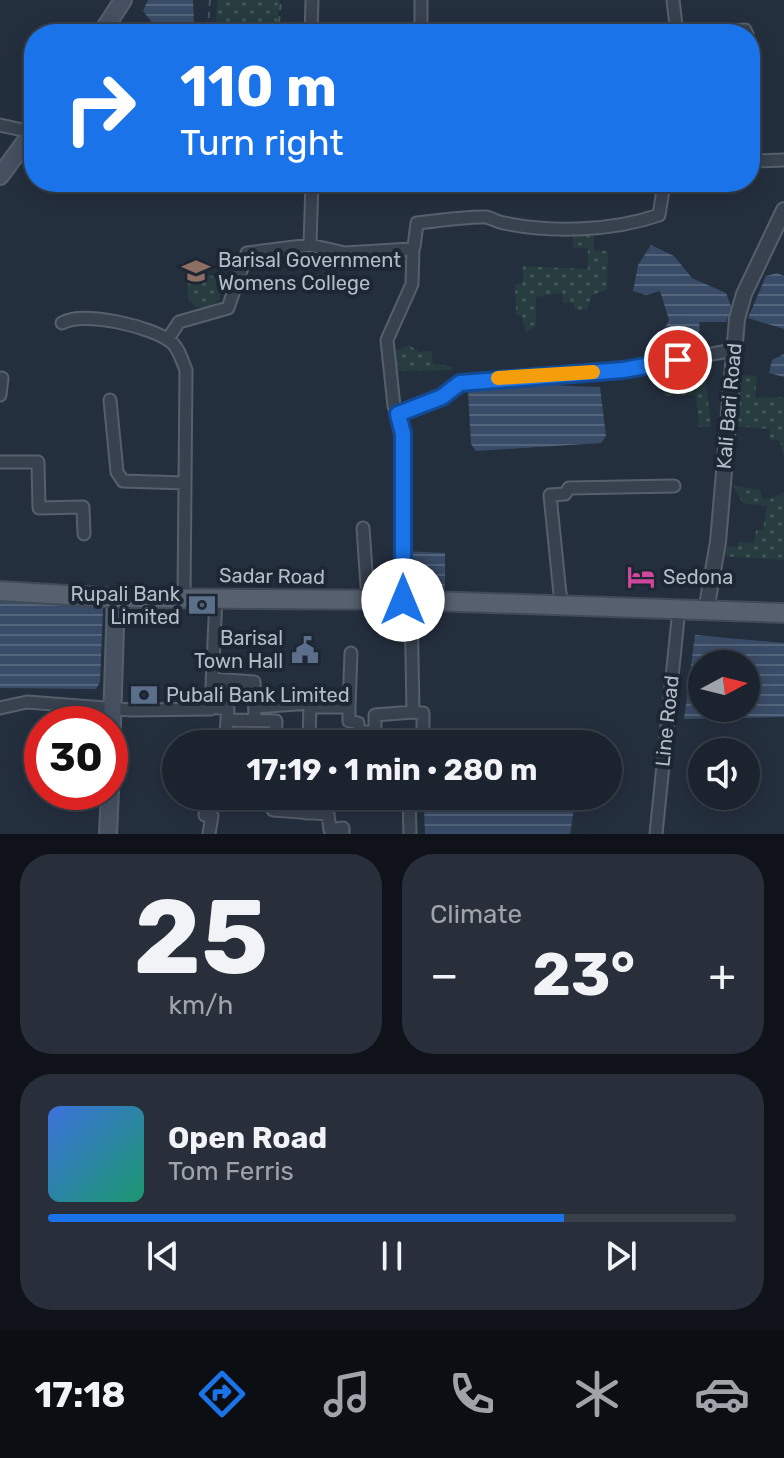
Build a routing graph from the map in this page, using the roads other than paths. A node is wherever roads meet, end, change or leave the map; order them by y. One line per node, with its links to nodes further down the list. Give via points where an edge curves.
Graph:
1 (123, 0): 5 (main road)
2 (312, 0): 6 (street)
3 (421, 0): 7 (street)
4 (673, 0): 8 (street)
5 (107, 24)
6 (311, 24)
7 (420, 24)
8 (676, 24)
9 (0, 125): 10 (street)
10 (24, 129)
11 (24, 143): 14 (main road)
12 (784, 160): 13 (street)
13 (760, 161)
14 (0, 176)
15 (312, 192): 18 (street)
16 (663, 192): 19 (street, via 659,215 628,225 538,227 489,217 421,223 414,227)
17 (784, 210): 22 (street, Kali Bari Road, via 744,294)
18 (310, 245): 19 (street, via 345,253); 21 (street, via 247,253 228,308 179,322)
19 (413, 248): 26 (street, via 412,284 387,340)
20 (62, 323): 21 (street, via 104,319)
21 (168, 339): 28 (street, via 186,370)
22 (734, 350): 26 (street, via 623,370 460,383 442,397); 40 (street, Kali Bari Road, via 718,542)
23 (2, 378): 24 (street)
24 (0, 395)
25 (110, 400): 28 (street, via 117,472 123,481)
26 (398, 414): 37 (street, via 403,434)
27 (0, 462): 31 (street, via 38,462 39,508 83,507)
28 (185, 483): 35 (street)
29 (674, 486): 38 (street, via 569,488 565,494 550,495)
30 (363, 528): 36 (street)
31 (84, 534)
32 (0, 591): 34 (main road, Sadar Road)
33 (216, 597): 35 (main road, Sadar Road); 36 (main road, Sadar Road); 43 (street)
34 (116, 598): 35 (main road, Sadar Road); 44 (main road)
35 (184, 598)
36 (368, 600): 37 (main road, Sadar Road)
37 (407, 600): 38 (main road, Sadar Road); 51 (street)
38 (565, 605): 39 (main road, Sadar Road)
39 (679, 609): 40 (main road, Sadar Road); 68 (street, Line Road)
40 (706, 611): 41 (main road, Sadar Road)
41 (784, 613)
42 (351, 653): 48 (street)
43 (212, 679): 45 (street); 46 (street, via 254,682)
44 (114, 706): 49 (street, via 27,702)
45 (211, 707): 50 (street); 52 (street, via 228,709)
46 (255, 707): 47 (street); 53 (street)
47 (310, 707): 48 (street); 56 (street)
48 (349, 707): 51 (street, via 349,721 358,723 358,732 375,732 375,715)
49 (0, 708)
50 (128, 709)
51 (413, 712): 57 (street, via 423,713)
52 (227, 720): 53 (street); 54 (street)
53 (255, 720): 55 (street, via 276,721)
54 (226, 730)
55 (276, 730)
56 (309, 730)
57 (423, 730)
58 (109, 810): 64 (main road)
59 (206, 810): 65 (street, via 205,815 212,816)
60 (273, 810): 63 (street)
61 (306, 810): 63 (street)
62 (409, 810): 67 (street)
63 (306, 813): 66 (street, via 328,814 330,830 343,828)
64 (108, 834)
65 (209, 834)
66 (343, 834)
67 (410, 834)
68 (656, 834)

